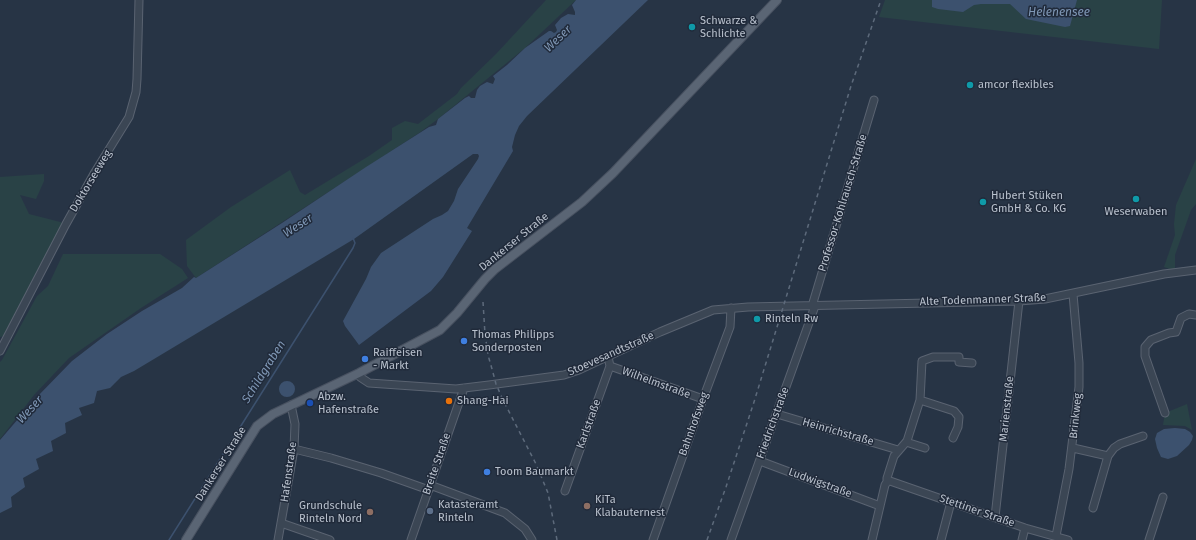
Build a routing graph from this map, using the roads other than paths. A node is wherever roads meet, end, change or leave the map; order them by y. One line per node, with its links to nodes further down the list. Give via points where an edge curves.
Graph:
1 (139, 0): 10 (street, Doktorseeweg, via 139,65 136,92 129,117 66,224)
2 (777, 0): 14 (main road, Dankerser Straße, via 613,173 582,202 495,269 444,327)
3 (874, 100): 7 (street, Professor-Kohlrausch-Straße)
4 (1196, 270): 5 (street, Alte Todenmanner Straße, via 1164,274)
5 (1073, 294): 6 (street, Alte Todenmanner Straße, via 1045,300); 25 (street, Brinkweg, via 1079,363)
6 (1019, 301): 7 (street, Alte Todenmanner Straße); 37 (street, Marienstraße)
7 (814, 306): 8 (street, Stoevesandtstraße); 20 (street, Friedrichstraße)
8 (731, 308): 11 (street, Stoevesandtstraße, via 714,310); 16 (street, Bahnhofsweg, via 730,327)
9 (1196, 314): 19 (street, via 1181,318 1176,332 1151,340 1145,347 1145,356)
10 (0, 351)
11 (608, 356): 13 (street); 15 (street, Stoevesandtstraße, via 564,375)
12 (972, 363): 17 (street, via 959,362 959,357 933,357 922,361)
13 (610, 366): 16 (street, Wilhelmstraße); 32 (street, Karlstraße)
14 (359, 373): 15 (street, Stoevesandtstraße, via 360,377 369,383); 18 (main road, Dankerser Straße)
15 (464, 388): 31 (street, Breite Straße)
16 (703, 399): 46 (street, Bahnhofsweg)
17 (920, 400): 22 (street, via 954,411 959,417); 23 (street)
18 (291, 405): 26 (street, Hafenstraße, via 295,424); 41 (main road, Dankerser Straße, via 257,426)
19 (1165, 413)
20 (777, 414): 27 (street, Heinrichstraße); 29 (street, Friedrichstraße)
21 (1143, 436): 28 (street, via 1120,444)
22 (953, 438)
23 (906, 442): 24 (street); 27 (street)
24 (925, 448)
25 (1073, 448): 28 (street); 40 (street, Brinkweg)
26 (294, 449): 31 (street); 38 (street, Hafenstraße)
27 (898, 450): 30 (street)
28 (1108, 456): 36 (street)
29 (760, 461): 35 (street, Ludwigstraße); 47 (street, Friedrichstraße)
30 (887, 482): 34 (street, Stettiner Straße); 35 (street)
31 (429, 487): 44 (street, Breite Straße); 45 (street, via 505,513 526,529)
32 (565, 491)
33 (1163, 497): 52 (street)
34 (951, 502): 37 (street, Stettiner Straße); 49 (street)
35 (880, 506): 48 (street)
36 (1093, 508)
37 (995, 517): 39 (street, Stettiner Straße)
38 (281, 523): 42 (street, Hafenstraße); 43 (street)
39 (1025, 528): 40 (street, Stettiner Straße); 50 (street)
40 (1056, 536): 51 (street, Stettiner Straße)
41 (186, 540)
42 (278, 540)
43 (330, 540)
44 (411, 540)
45 (532, 540)
46 (653, 540)
47 (731, 540)
48 (872, 540)
49 (941, 540)
50 (1022, 540)
51 (1068, 540)
52 (1149, 540)

